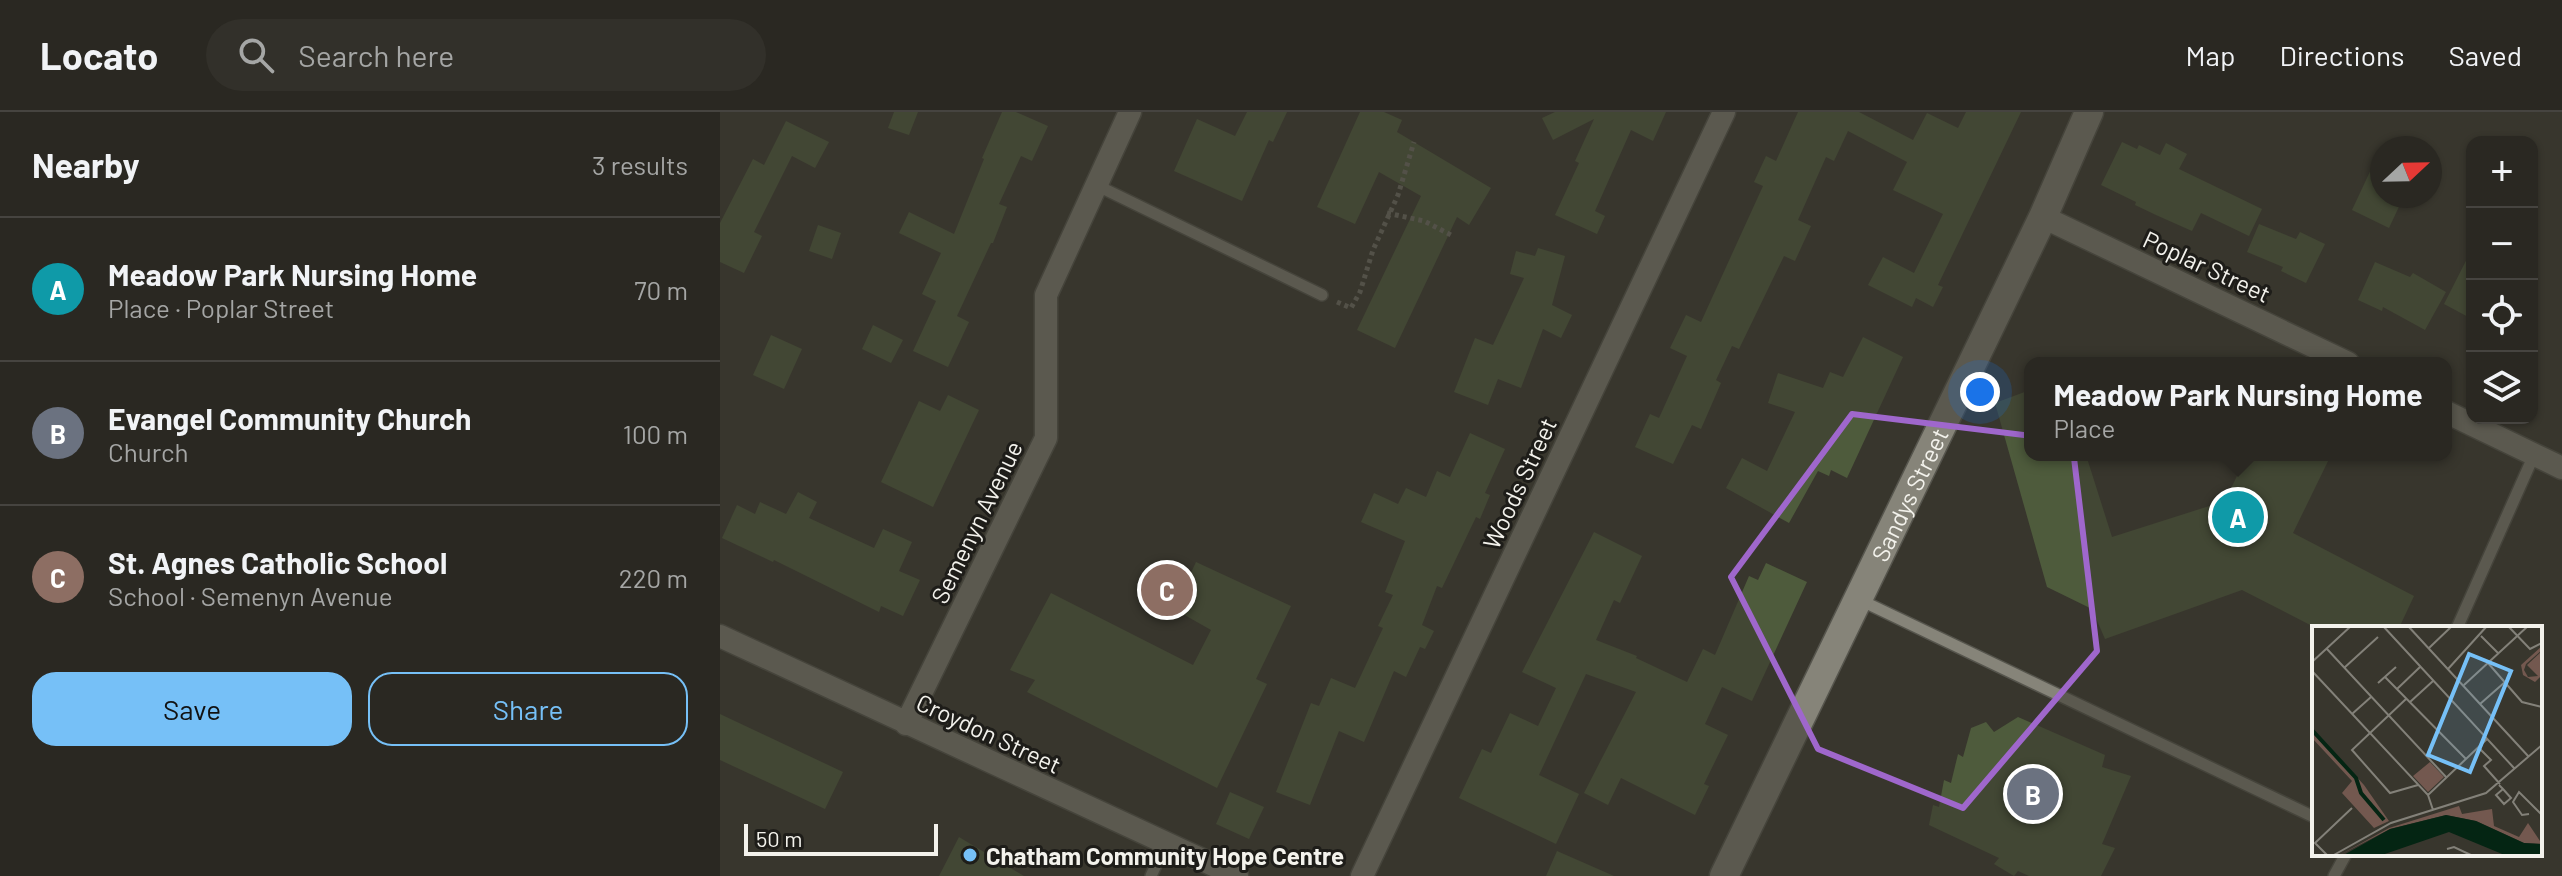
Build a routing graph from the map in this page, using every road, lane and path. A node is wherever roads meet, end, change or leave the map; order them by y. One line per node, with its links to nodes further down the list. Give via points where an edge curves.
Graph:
1 (1130, 112): 5 (street, Semenyn Avenue)
2 (1724, 112): 23 (street, Woods Street)
3 (2089, 112): 7 (street, Sandys Street)
4 (1414, 142): 6 (path)
5 (1096, 185): 9 (lane); 17 (street, Semenyn Avenue, via 1046,295 1046,438)
6 (1387, 213): 8 (path, via 1424,221); 9 (path, via 1351,308)
7 (2043, 217): 10 (street, Poplar Street); 14 (street, Sandys Street)
8 (1453, 236)
9 (1322, 295)
10 (2335, 357)
11 (2452, 415): 12 (street)
12 (2534, 455): 13 (street); 15 (lane)
13 (2562, 468)
14 (1856, 598): 18 (lane); 24 (street, Sandys Street)
15 (2458, 626)
16 (720, 636): 17 (street, Croydon Street)
17 (906, 724): 19 (street, Croydon Street)
18 (2312, 816)
19 (1166, 843): 21 (lane); 22 (street, Croydon Street)
20 (2345, 856): 25 (lane)
21 (1151, 876)
22 (1237, 876)
23 (1362, 876)
24 (1724, 876)
25 (2334, 876)

